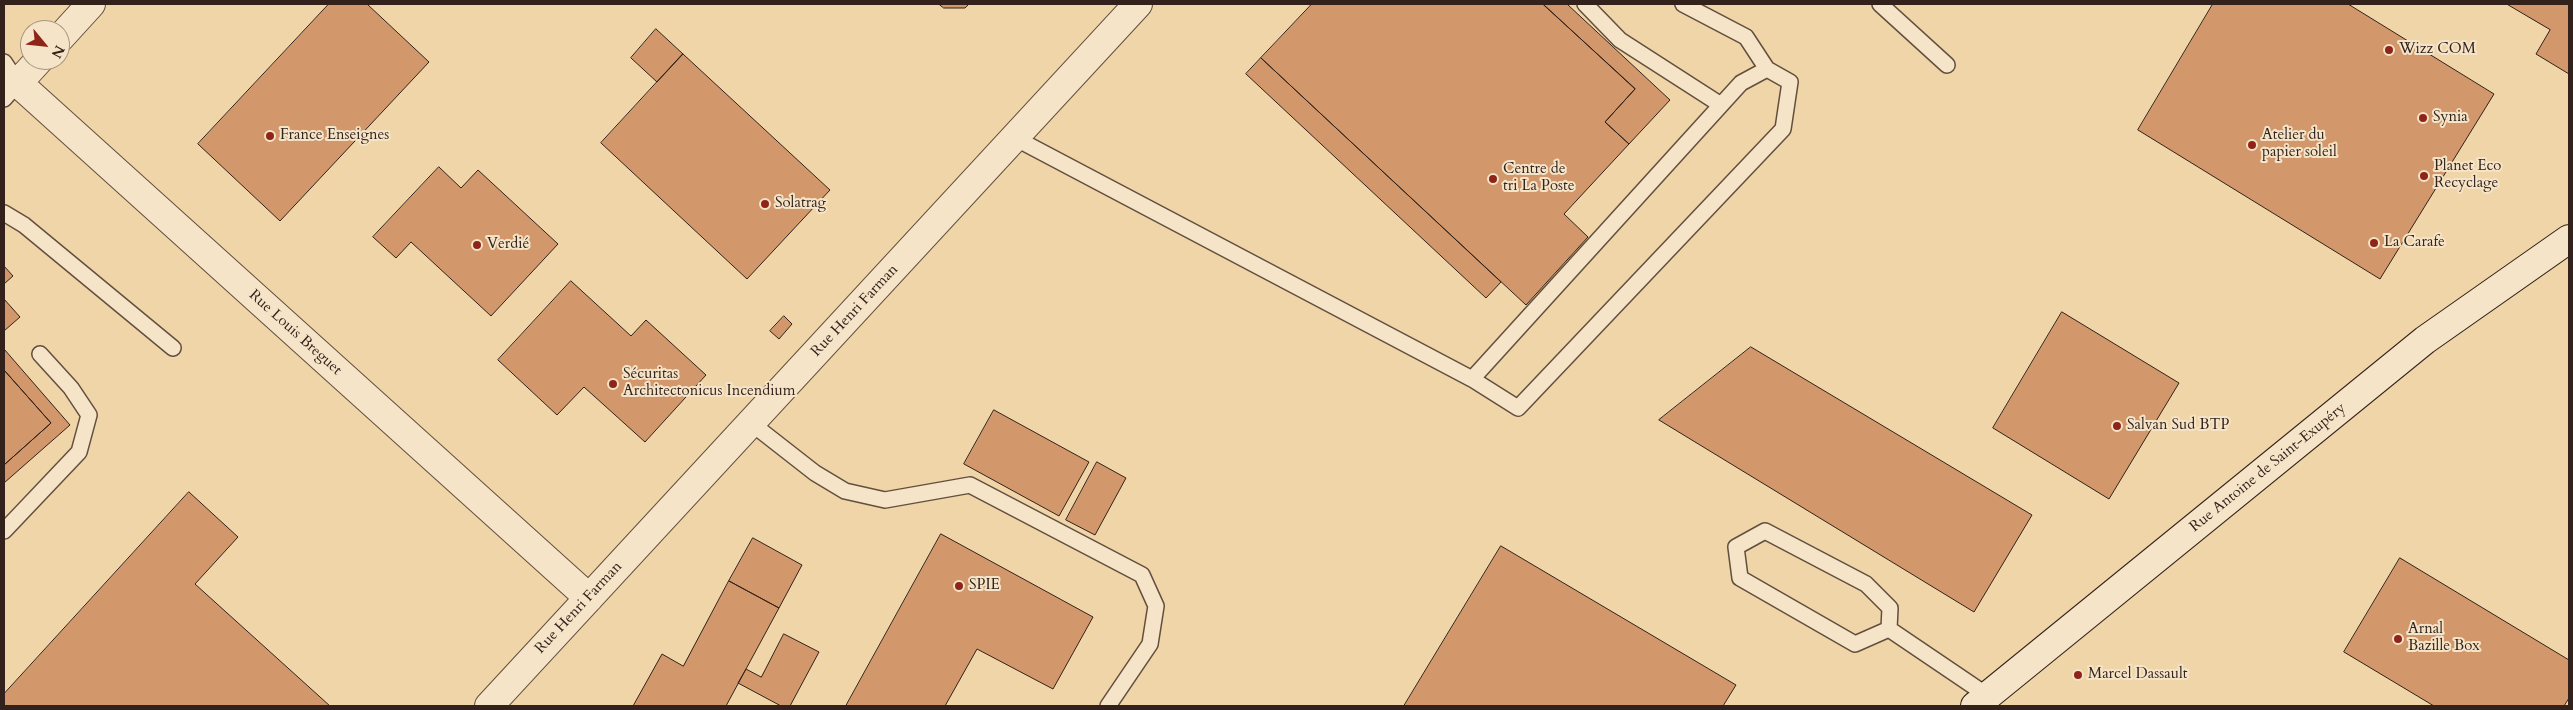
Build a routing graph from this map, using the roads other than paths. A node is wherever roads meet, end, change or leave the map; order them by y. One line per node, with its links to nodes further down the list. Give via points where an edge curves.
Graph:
1 (91, 4): 6 (street)
2 (1138, 4): 12 (street, Rue Henri Farman)
3 (1585, 4): 11 (lane, via 1620,40)
4 (1683, 4): 8 (lane, via 1746,37)
5 (1880, 4): 7 (lane)
6 (70, 27)
7 (1946, 66)
8 (1767, 69): 11 (lane, via 1741,83); 17 (lane, via 1790,82 1783,129 1518,408)
9 (23, 70): 10 (street)
10 (7, 80): 20 (street, Rue Louis Breguet)
11 (1721, 105): 17 (lane)
12 (1015, 138): 17 (lane); 18 (street, Rue Henri Farman)
13 (4, 213): 15 (lane)
14 (2569, 239): 22 (street, Rue Antoine de Saint-Exupéry, via 2425,340)
15 (173, 348)
16 (40, 354): 19 (lane, via 71,388 89,415 79,452)
17 (1472, 379)
18 (751, 423): 20 (street, Rue Henri Farman); 24 (lane, via 815,473 845,491 885,500 970,485 1142,575 1156,606 1150,644)
19 (4, 532)
20 (589, 598): 23 (street, Rue Henri Farman)
21 (1889, 629): 21 (lane, via 1890,608 1866,584 1765,532 1736,547 1740,578 1856,644); 22 (lane)
22 (1981, 701)
23 (489, 706)
24 (1108, 706)

